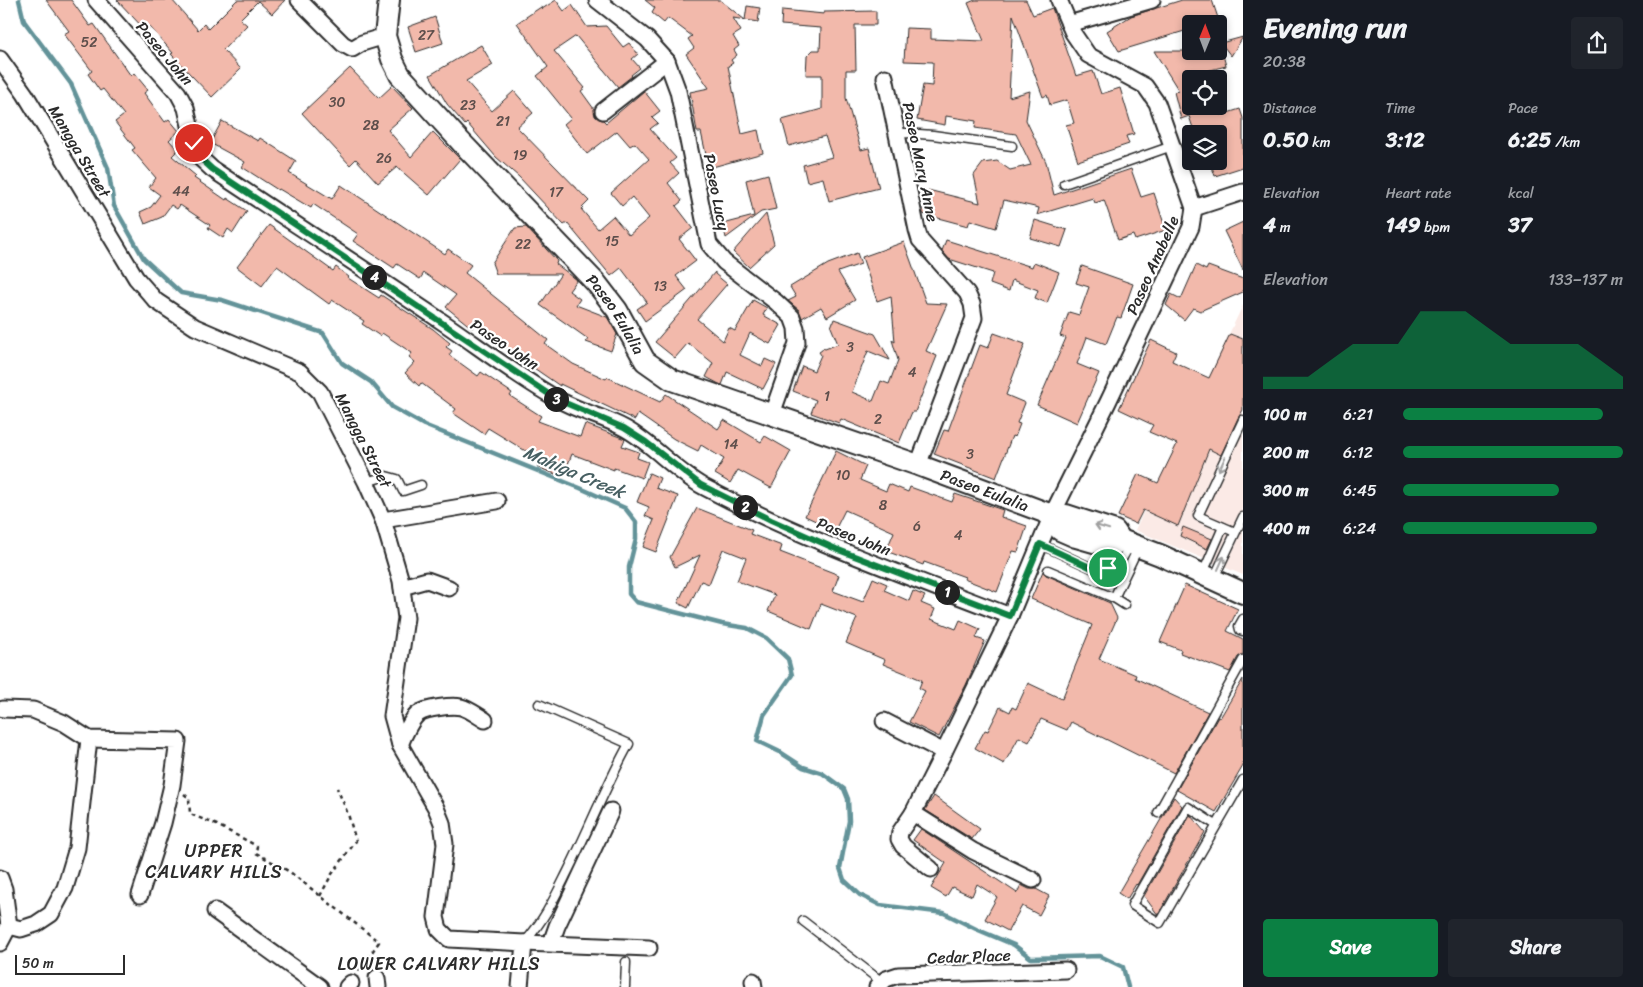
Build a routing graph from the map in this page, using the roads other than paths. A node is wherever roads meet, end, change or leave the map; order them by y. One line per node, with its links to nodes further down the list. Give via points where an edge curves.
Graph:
1 (96, 0): 39 (street, Paseo John, via 178,93 186,108 199,157 212,169 548,394 632,432 701,485 836,549)
2 (299, 0): 8 (street, via 352,49)
3 (389, 0): 8 (street, Paseo Eulalia)
4 (597, 0): 10 (street, Paseo Lucy, via 648,39)
5 (1059, 0): 7 (street, Paseo Anabelle)
6 (1152, 0): 7 (street)
7 (1069, 24): 15 (street, Paseo Anabelle, via 1088,55 1145,86 1157,103)
8 (385, 36): 19 (street, Paseo Eulalia, via 400,75 597,284 618,310 645,361 672,380)
9 (0, 59): 22 (street, Mangga Street, via 146,290 156,301 195,327 300,372 320,392)
10 (666, 61): 12 (street); 19 (street, Paseo Lucy, via 678,91 709,244 724,262 792,317 796,328 797,343)
11 (885, 77): 13 (street, Paseo Mary Anne)
12 (603, 112)
13 (897, 134): 14 (lane, via 906,132); 21 (street, Paseo Mary Anne, via 920,240 967,293 974,318)
14 (1012, 146)
15 (1172, 146): 16 (lane); 18 (street, Paseo Anabelle)
16 (1064, 184)
17 (1243, 192): 18 (street)
18 (1194, 208): 25 (street, Paseo Anabelle, via 1191,227)
19 (772, 414): 21 (street, Paseo Eulalia)
20 (1243, 420): 28 (lane, one-way to 28, via 1198,516)
21 (918, 465): 25 (street, Paseo Eulalia)
22 (366, 482): 23 (lane, via 386,476 397,479 403,491); 27 (street, Mangga Street)
23 (421, 485)
24 (497, 501): 27 (street)
25 (1052, 515): 30 (street, Paseo Eulalia, via 1066,515 1115,531); 31 (street, Paseo Anabelle)
26 (1243, 517): 29 (lane)
27 (383, 520): 34 (street, Mangga Street)
28 (1223, 527): 29 (lane); 33 (lane)
29 (1235, 532): 33 (lane, one-way to 29)
30 (1130, 543): 31 (lane, via 1122,559 1108,568 1094,569); 33 (street, Paseo Eulalia); 37 (lane)
31 (1040, 544): 39 (street, Paseo Anabelle)
32 (1048, 570): 37 (lane)
33 (1208, 577): 36 (street, Paseo Eulalia)
34 (402, 587): 35 (street, via 427,580); 48 (street, Mangga Street, via 406,618 392,716)
35 (449, 588)
36 (1243, 594)
37 (1114, 598): 38 (lane)
38 (1126, 605)
39 (1010, 616): 49 (street, Paseo Anabelle)
40 (1243, 618): 41 (lane, via 1240,626)
41 (1243, 631)
42 (1243, 660): 53 (lane)
43 (539, 704): 62 (lane, via 629,744 549,910)
44 (4, 709): 47 (street, via 34,710)
45 (485, 720): 48 (street, via 461,707 428,709 417,714)
46 (884, 722): 49 (street)
47 (89, 739): 58 (street, via 178,741 163,823); 61 (street, via 78,848 65,888 51,914 21,929)
48 (400, 744): 62 (street, Mangga Street, via 442,823 445,844 436,917 440,929 449,939)
49 (944, 752): 52 (street, Paseo Anabelle)
50 (1243, 780): 54 (lane)
51 (611, 811): 64 (street)
52 (913, 813): 55 (street, Paseo Anabelle, via 899,839); 57 (street, via 973,851)
53 (1158, 813)
54 (1216, 825): 54 (lane, via 1160,922 1132,905 1188,807)
55 (931, 869)
56 (0, 878): 61 (street)
57 (1033, 880)
58 (140, 895)
59 (215, 911): 69 (street)
60 (803, 921): 68 (lane)
61 (9, 926): 63 (street)
62 (524, 942): 64 (street, Mangga Street); 70 (street)
63 (0, 943)
64 (551, 943): 65 (street, Mangga Street)
65 (649, 948)
66 (626, 962): 71 (lane)
67 (1066, 970): 68 (street, Cedar Place, via 898,975)
68 (880, 984)
69 (320, 987)
70 (520, 987)
71 (625, 987)

